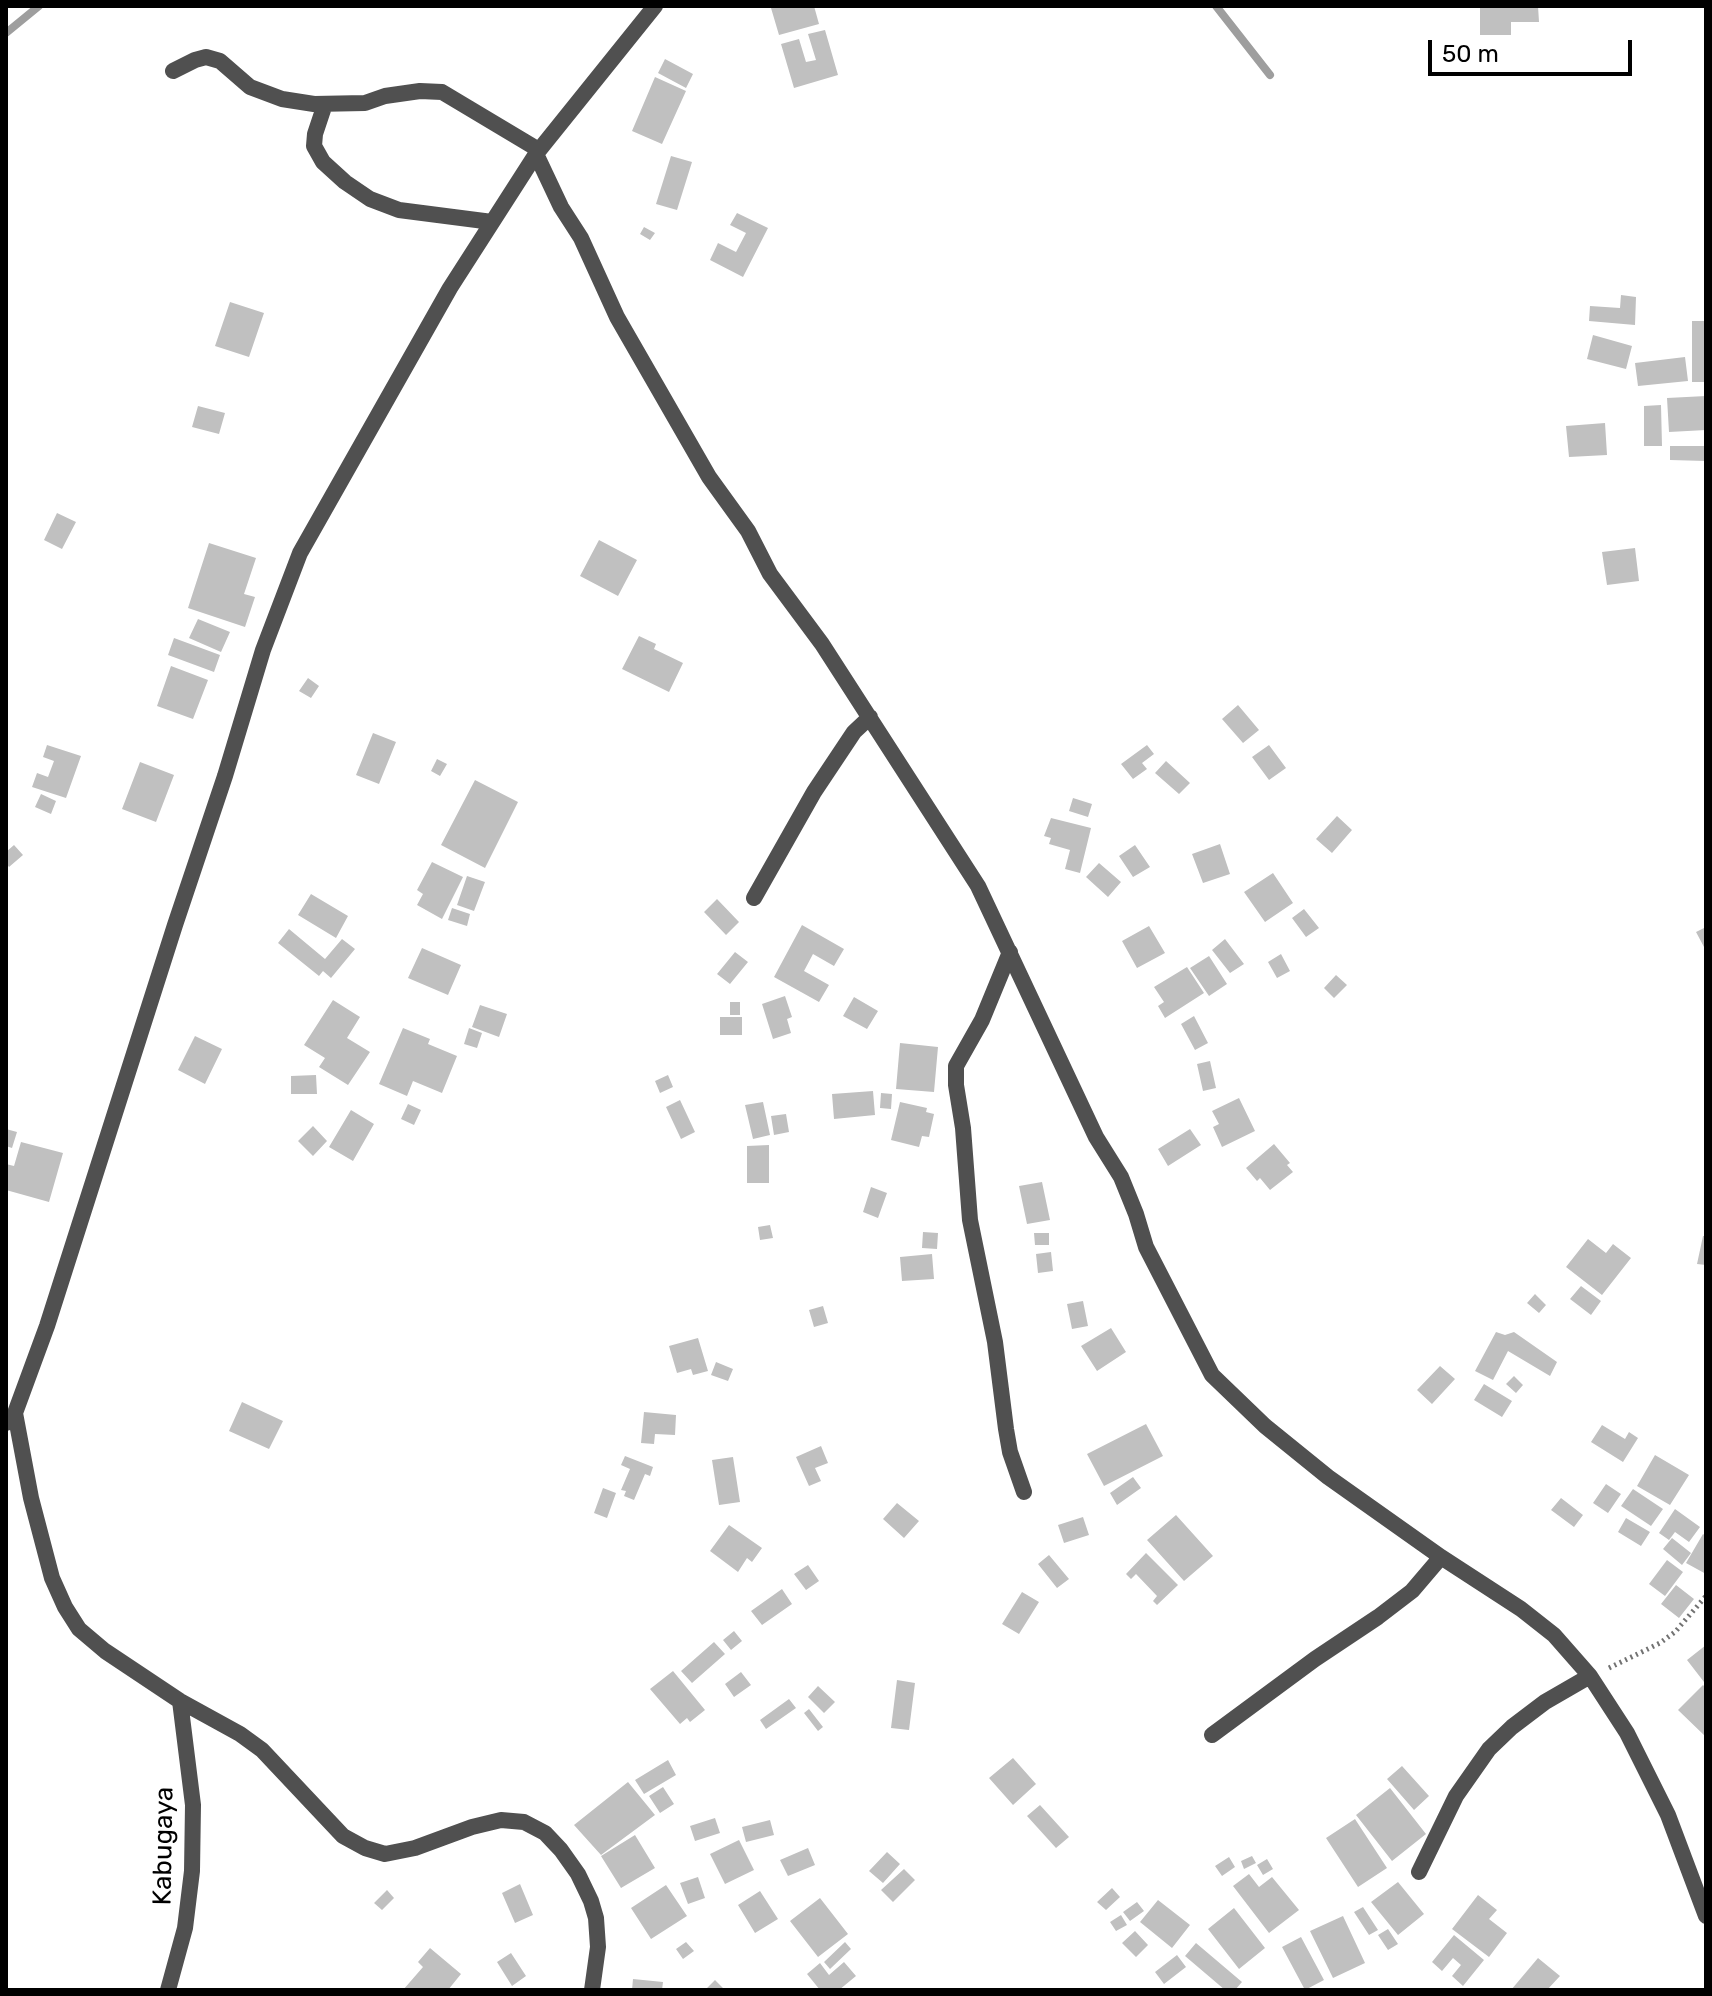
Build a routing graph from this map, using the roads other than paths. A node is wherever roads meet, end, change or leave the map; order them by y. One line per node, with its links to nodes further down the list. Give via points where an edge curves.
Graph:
1 (655, 6): 4 (street)
2 (173, 71): 3 (street, via 206,57 220,61 250,87 282,99)
3 (325, 104): 4 (street, via 442,92); 5 (street, via 314,146 345,182 399,210)
4 (537, 152): 5 (street); 6 (street, via 617,317 684,437 748,531 764,565)
5 (492, 222): 9 (street, via 300,553 263,650 47,1326)
6 (870, 717): 7 (street, via 821,780); 8 (street, via 978,886)
7 (754, 898)
8 (1010, 952): 10 (street, via 956,1066 956,1085 970,1220 1008,1441); 11 (street, via 1096,1137 1121,1177 1146,1247 1212,1375 1328,1477)
9 (11, 1412): 13 (street, via 52,1578 65,1607 79,1629 105,1651)
10 (1024, 1492)
11 (1441, 1557): 12 (street, via 1532,1617); 14 (street, via 1412,1591)
12 (1590, 1676): 15 (street, via 1545,1702 1489,1749 1456,1796); 16 (street, via 1627,1733 1668,1815)
13 (180, 1701): 17 (street, Kabugaya, via 193,1805 192,1871 185,1928); 18 (street, via 262,1750 343,1836 365,1848 385,1854 415,1848 501,1820 524,1822 545,1833 578,1874 596,1918)
14 (1212, 1735)
15 (1419, 1872)
16 (1706, 1916)
17 (168, 1990)
18 (592, 1990)

